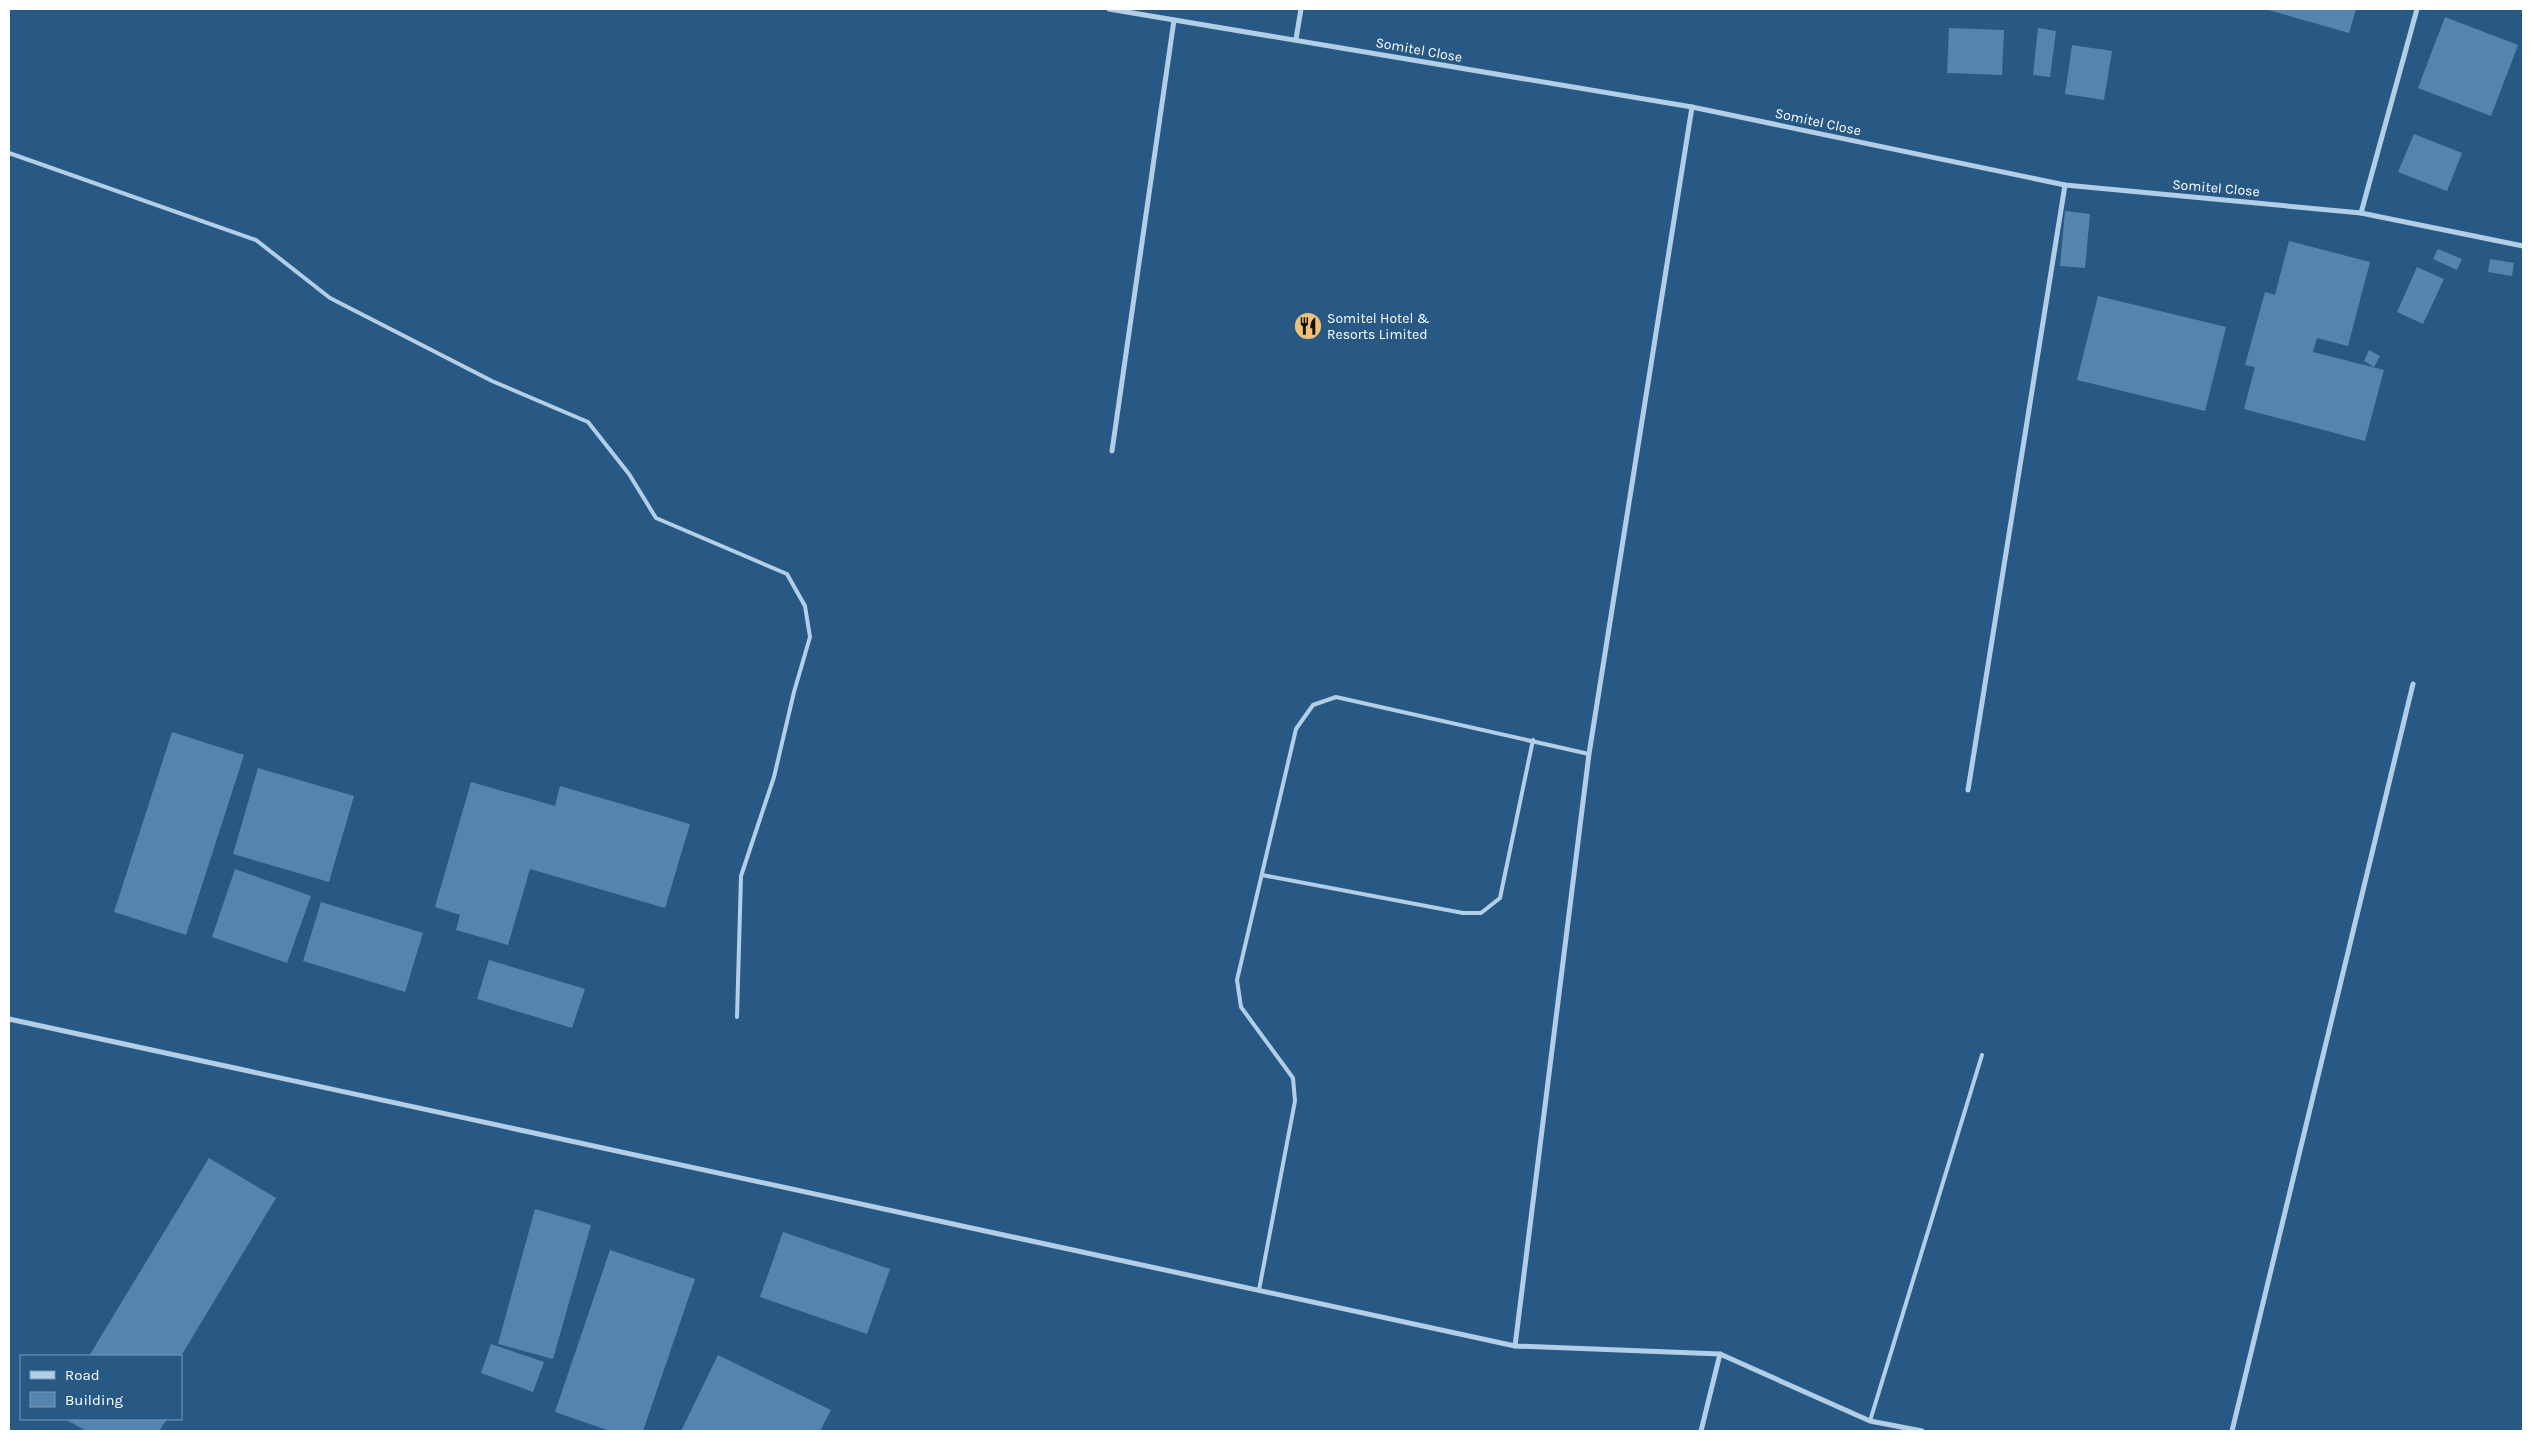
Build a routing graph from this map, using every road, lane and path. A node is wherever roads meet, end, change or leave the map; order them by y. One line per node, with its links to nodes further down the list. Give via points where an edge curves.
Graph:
1 (1109, 9): 4 (street, Somitel Close)
2 (1302, 9): 5 (street)
3 (2417, 9): 9 (street)
4 (1174, 20): 5 (street, Somitel Close); 11 (street)
5 (1296, 39): 6 (street, Somitel Close)
6 (1692, 108): 8 (street, Somitel Close); 14 (street)
7 (9, 153): 17 (lane, via 256,240 330,298 492,381 588,422 629,474 656,518 787,574 805,606 810,636 774,777 741,876)
8 (2065, 185): 9 (street, Somitel Close); 15 (street)
9 (2361, 213): 10 (street, Somitel Close)
10 (2523, 246)
11 (1112, 451)
12 (2413, 684): 26 (street)
13 (1533, 740): 14 (lane); 16 (lane, via 1336,696 1313,705 1296,729); 16 (lane, via 1500,898 1481,913)
14 (1589, 754): 21 (street)
15 (1968, 790)
16 (1262, 875): 20 (lane, via 1237,980 1241,1007 1293,1078 1295,1100)
17 (737, 1017)
18 (9, 1019): 20 (street)
19 (1982, 1055): 23 (lane)
20 (1259, 1290): 21 (street)
21 (1515, 1346): 22 (street)
22 (1720, 1354): 23 (street); 24 (street)
23 (1870, 1421): 25 (street)
24 (1701, 1431)
25 (1922, 1431)
26 (2232, 1431)

